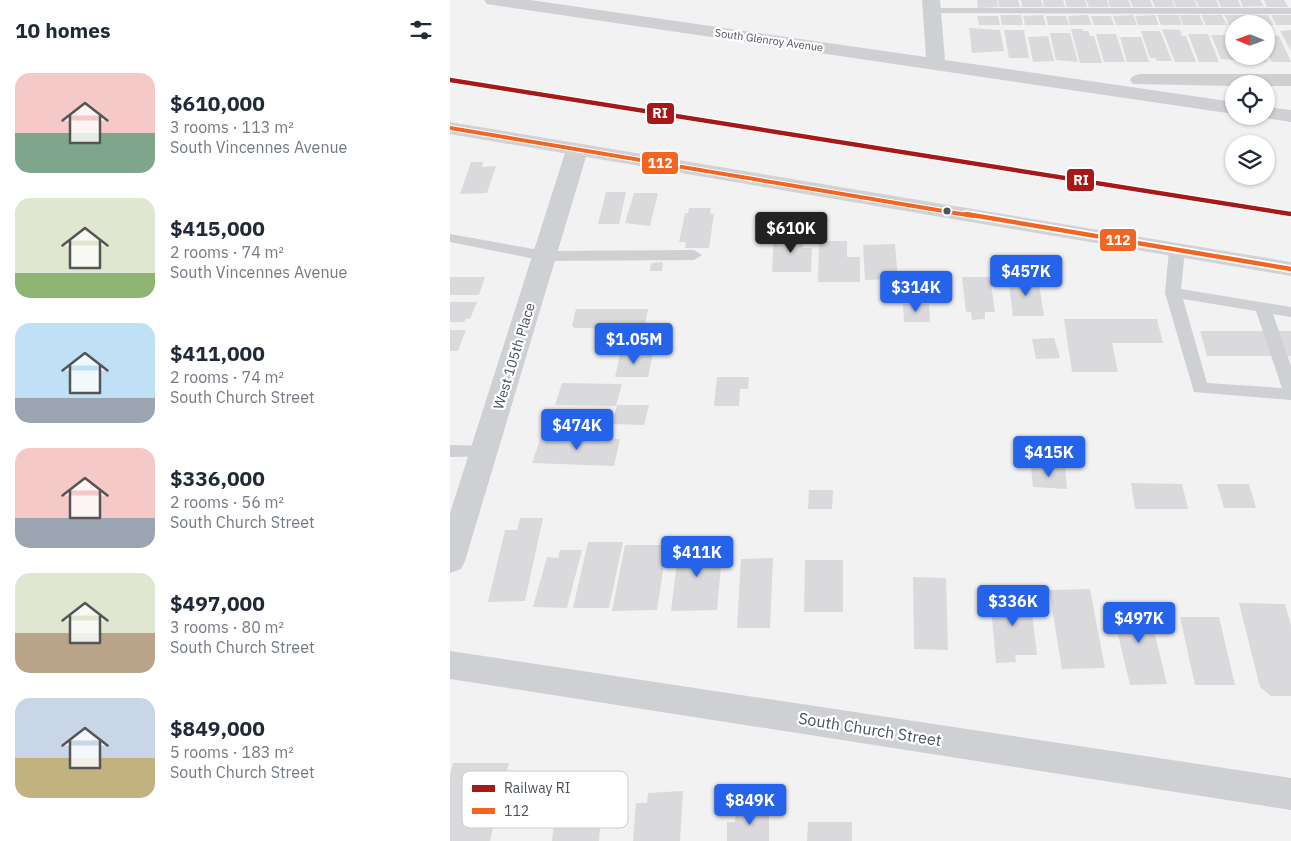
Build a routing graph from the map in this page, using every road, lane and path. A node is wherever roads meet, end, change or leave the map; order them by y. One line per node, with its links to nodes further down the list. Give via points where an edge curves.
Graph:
1 (493, 0): 4 (street, South Glenroy Avenue)
2 (931, 6): 3 (lane); 4 (street)
3 (1291, 11)
4 (936, 65): 5 (street, South Glenroy Avenue)
5 (1045, 80): 6 (street, South Glenroy Avenue); 7 (street, South Glenroy Avenue)
6 (1291, 80)
7 (1225, 107)
8 (1275, 114): 9 (street)
9 (1291, 116)
10 (450, 128): 11 (main road)
11 (577, 150): 13 (main road); 15 (street, West 105th Place)
12 (450, 238): 15 (lane)
13 (1177, 250): 16 (main road); 17 (lane)
14 (694, 255): 15 (lane)
15 (545, 256): 23 (street, West 105th Place)
16 (1291, 269)
17 (1173, 293): 18 (lane); 21 (lane, via 1200,388)
18 (1263, 308): 19 (lane); 20 (lane)
19 (1291, 312)
20 (1291, 390)
21 (1291, 394)
22 (450, 451): 23 (lane)
23 (484, 451): 24 (street, West 105th Place)
24 (450, 561)
25 (450, 665): 26 (street, South Church Street)
26 (1291, 794)

